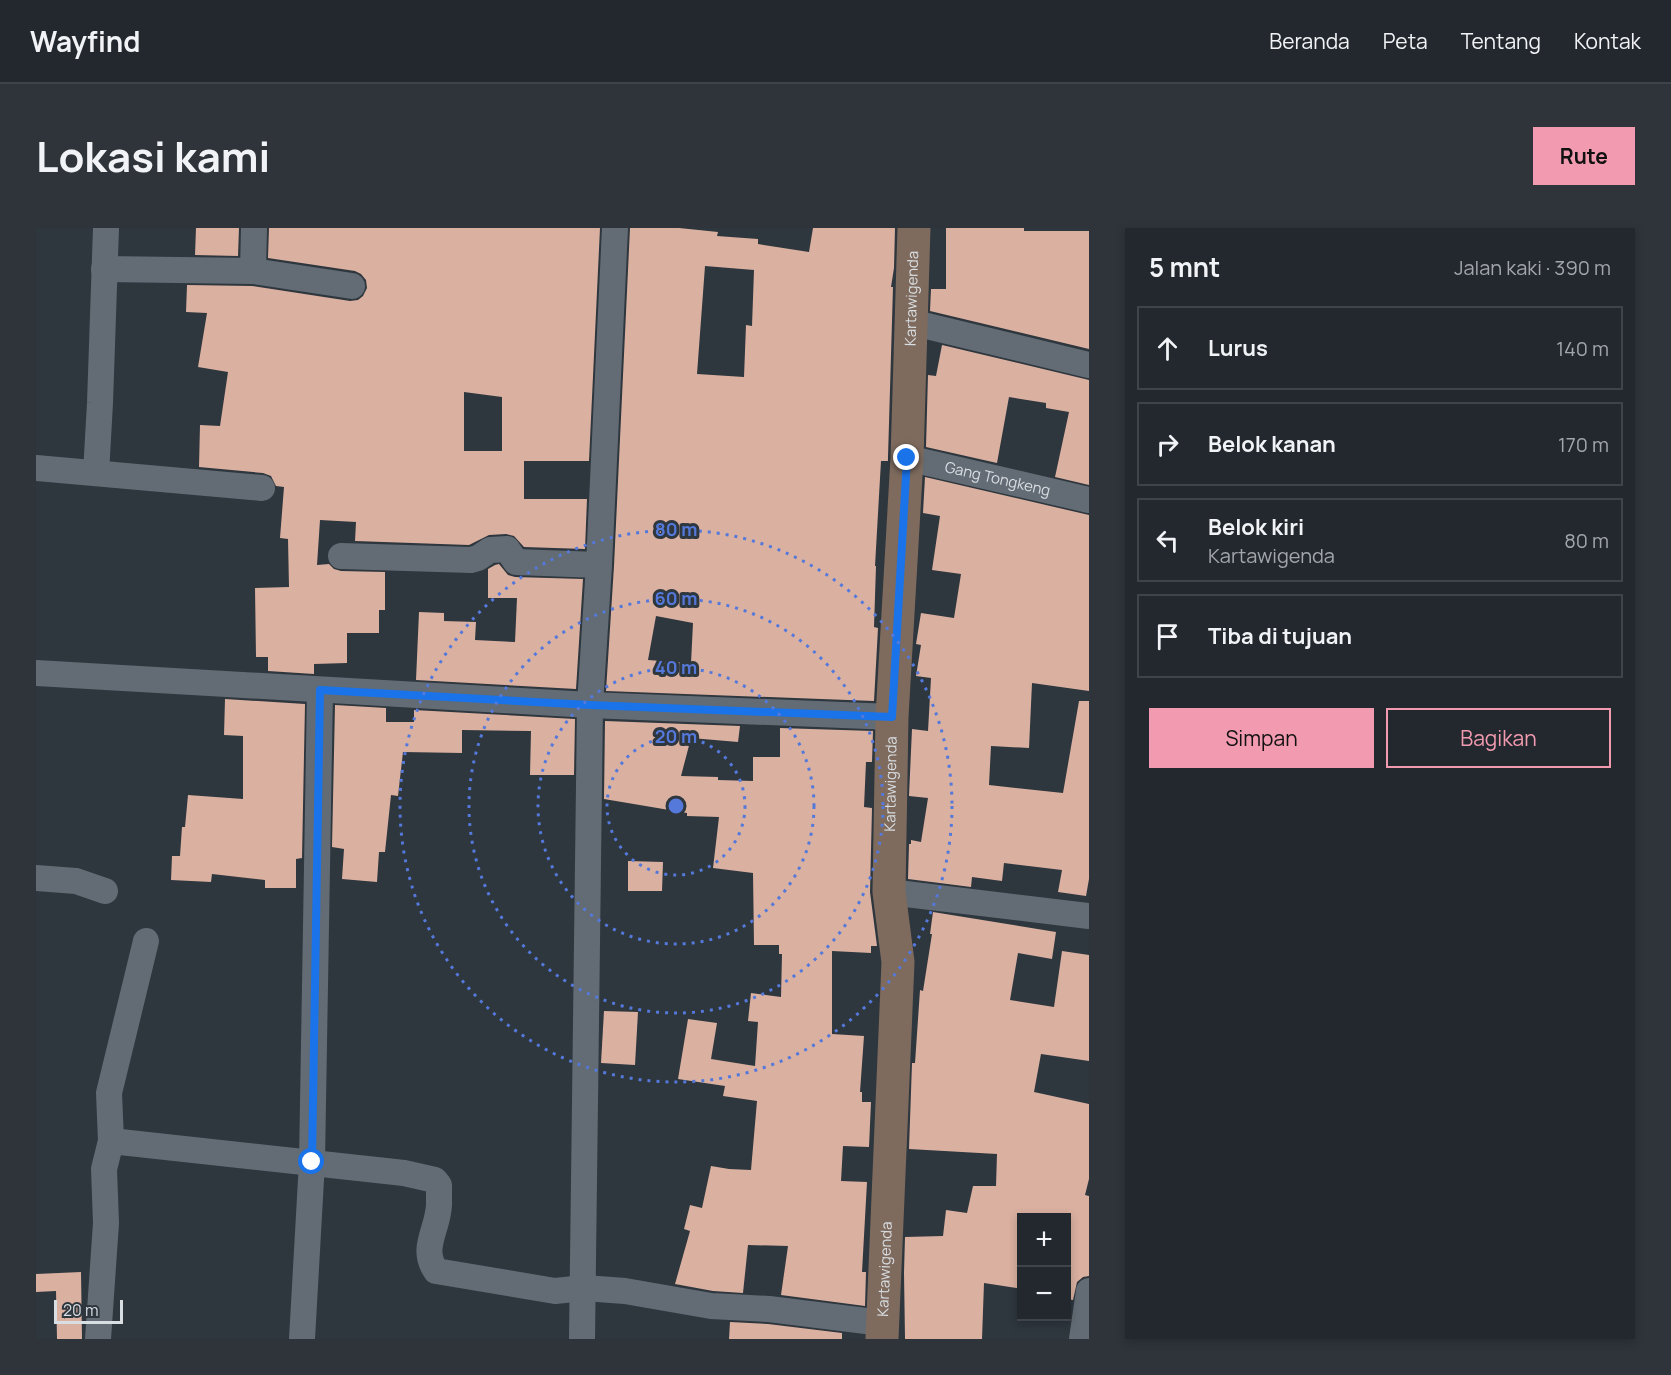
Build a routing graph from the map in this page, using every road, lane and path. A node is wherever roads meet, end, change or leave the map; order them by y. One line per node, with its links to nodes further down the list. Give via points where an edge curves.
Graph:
1 (106, 228): 5 (street)
2 (254, 228): 6 (street)
3 (615, 228): 16 (street)
4 (914, 228): 8 (street, Kartawigenda)
5 (104, 269): 6 (street); 12 (street)
6 (253, 271): 7 (street)
7 (352, 286)
8 (910, 322): 9 (street); 10 (street, Kartawigenda)
9 (1089, 364)
10 (907, 458): 14 (street, Gang Tongkeng); 20 (street, Kartawigenda)
11 (36, 468): 12 (street)
12 (96, 473): 13 (street)
13 (262, 488)
14 (1089, 500)
15 (341, 556): 16 (street, via 471,560 490,550 507,549 516,562)
16 (599, 565): 19 (street)
17 (36, 673): 18 (street)
18 (320, 690): 19 (street); 27 (street)
19 (590, 705): 20 (street); 28 (street)
20 (892, 717): 23 (street, Kartawigenda)
21 (36, 878): 22 (street, via 75,881)
22 (105, 891)
23 (889, 892): 24 (street); 30 (street, Kartawigenda, via 898,962)
24 (1089, 914)
25 (146, 941): 26 (street, via 109,1093)
26 (111, 1141): 27 (street); 31 (street, via 104,1169 106,1223)
27 (312, 1162): 28 (street, via 435,1180 440,1185 439,1206 429,1245 430,1263 436,1271 555,1291); 32 (street)
28 (584, 1288): 30 (street, via 711,1306 769,1309); 33 (street)
29 (1089, 1291): 34 (street)
30 (882, 1331)
31 (98, 1339)
32 (302, 1339)
33 (582, 1339)
34 (1083, 1339)

